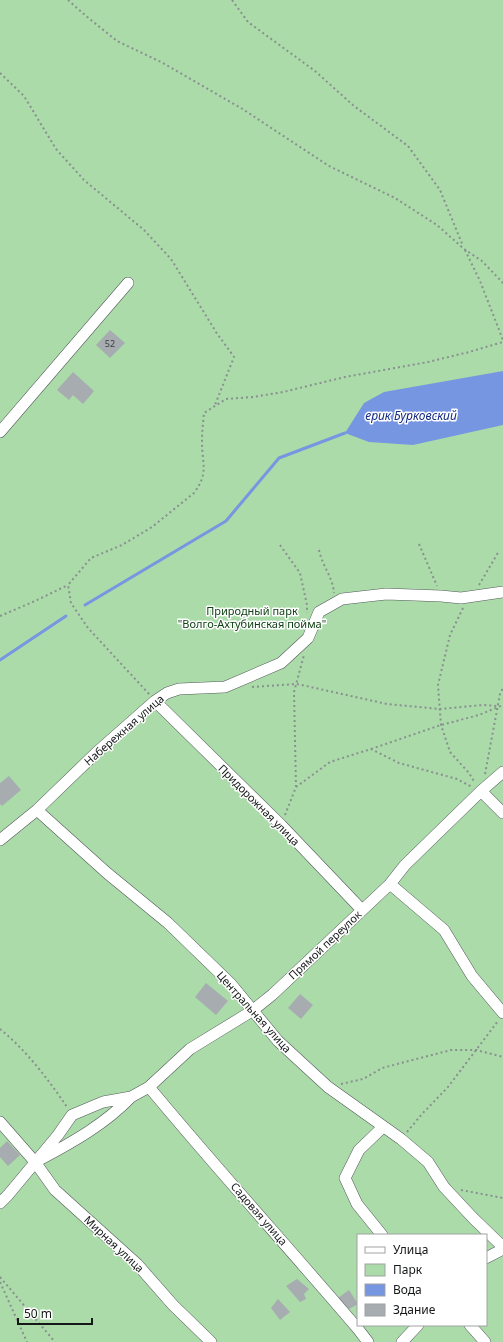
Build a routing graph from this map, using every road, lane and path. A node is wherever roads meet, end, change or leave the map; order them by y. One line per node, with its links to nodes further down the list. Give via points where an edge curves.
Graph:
1 (68, 0): 4 (path, via 117,41 161,62 241,108 329,166 395,198 436,225)
2 (232, 0): 4 (path, via 248,22 316,71 354,106 408,146 440,190)
3 (0, 73): 8 (path, via 24,96 56,149 84,180 144,230 171,259 234,357)
4 (464, 249): 6 (path, via 482,261); 7 (path, via 480,281)
5 (128, 283): 9 (street)
6 (503, 283)
7 (503, 341): 8 (path, via 428,362 345,376 283,392 226,399)
8 (215, 406): 14 (path, via 204,413 204,472 199,487 152,527 122,545 91,558)
9 (0, 432)
10 (419, 544): 17 (path)
11 (280, 545): 20 (path, via 300,573)
12 (319, 550): 18 (path, via 334,592)
13 (499, 551): 16 (path)
14 (68, 585): 19 (path); 25 (path, via 71,603 88,628)
15 (503, 592): 16 (street, Набережная улица)
16 (473, 595): 17 (street, Набережная улица, via 461,598); 28 (path, via 463,607 450,635 438,685)
17 (441, 596): 18 (street, Набережная улица, via 386,594 342,599)
18 (326, 608): 21 (street, Набережная улица, via 320,612)
19 (0, 616)
20 (307, 618)
21 (308, 638): 22 (path); 25 (street, Набережная улица, via 281,663 225,687 179,689)
22 (297, 684): 23 (path); 28 (path, via 387,704); 32 (path, via 294,692)
23 (248, 687)
24 (503, 688): 27 (path)
25 (155, 701): 34 (street, Набережная улица); 36 (street, Придорожная улица)
26 (503, 705): 27 (path)
27 (498, 706): 28 (path, via 483,704); 29 (path, via 478,715); 33 (path)
28 (440, 710): 29 (path)
29 (441, 725): 30 (path); 33 (path, via 450,752)
30 (371, 749): 32 (path, via 330,762); 33 (path, via 399,763 457,779)
31 (503, 772): 33 (street, Прямой переулок)
32 (296, 787): 36 (path)
33 (481, 791): 35 (street); 38 (street, Прямой переулок, via 405,865)
34 (37, 810): 37 (street, Набережная улица); 40 (street, Центральная улица, via 168,923 230,984)
35 (503, 813)
36 (281, 826): 39 (street, Придорожная улица)
37 (0, 840)
38 (390, 884): 39 (street, Прямой переулок); 41 (street, via 444,930)
39 (362, 910): 40 (street, Прямой переулок, via 272,995)
40 (252, 1010): 45 (street, Прямой переулок, via 190,1049); 46 (street, Центральная улица, via 278,1041)
41 (501, 1017): 43 (path)
42 (0, 1029): 48 (path, via 13,1040 53,1087)
43 (476, 1050): 44 (path); 46 (path, via 451,1050 410,1060 382,1068 363,1079); 51 (path, via 448,1087)
44 (503, 1057)
45 (149, 1087): 47 (street, Прямой переулок); 66 (street, Садовая улица)
46 (328, 1087): 50 (street, Центральная улица)
47 (131, 1097): 48 (street, Прямой переулок, via 103,1102); 52 (street, Прямой переулок, via 118,1111 74,1141)
48 (72, 1114): 52 (street, via 58,1136)
49 (0, 1122): 52 (street, Мирная улица)
50 (383, 1127): 51 (street, Центральная улица); 56 (street, via 359,1150 345,1178 357,1204)
51 (401, 1139): 53 (street, Центральная улица, via 428,1162)
52 (35, 1162): 55 (street); 65 (street, Мирная улица, via 55,1190 138,1264 173,1305)
53 (444, 1187): 54 (path); 57 (street, Центральная улица)
54 (503, 1198)
55 (0, 1203)
56 (381, 1234)
57 (503, 1248): 58 (street)
58 (487, 1257)
59 (0, 1277): 64 (path)
60 (0, 1282): 63 (path)
61 (417, 1326): 67 (street)
62 (471, 1326): 68 (street)
63 (27, 1342)
64 (55, 1342)
65 (211, 1342)
66 (368, 1342)
67 (402, 1342)
68 (485, 1342)

